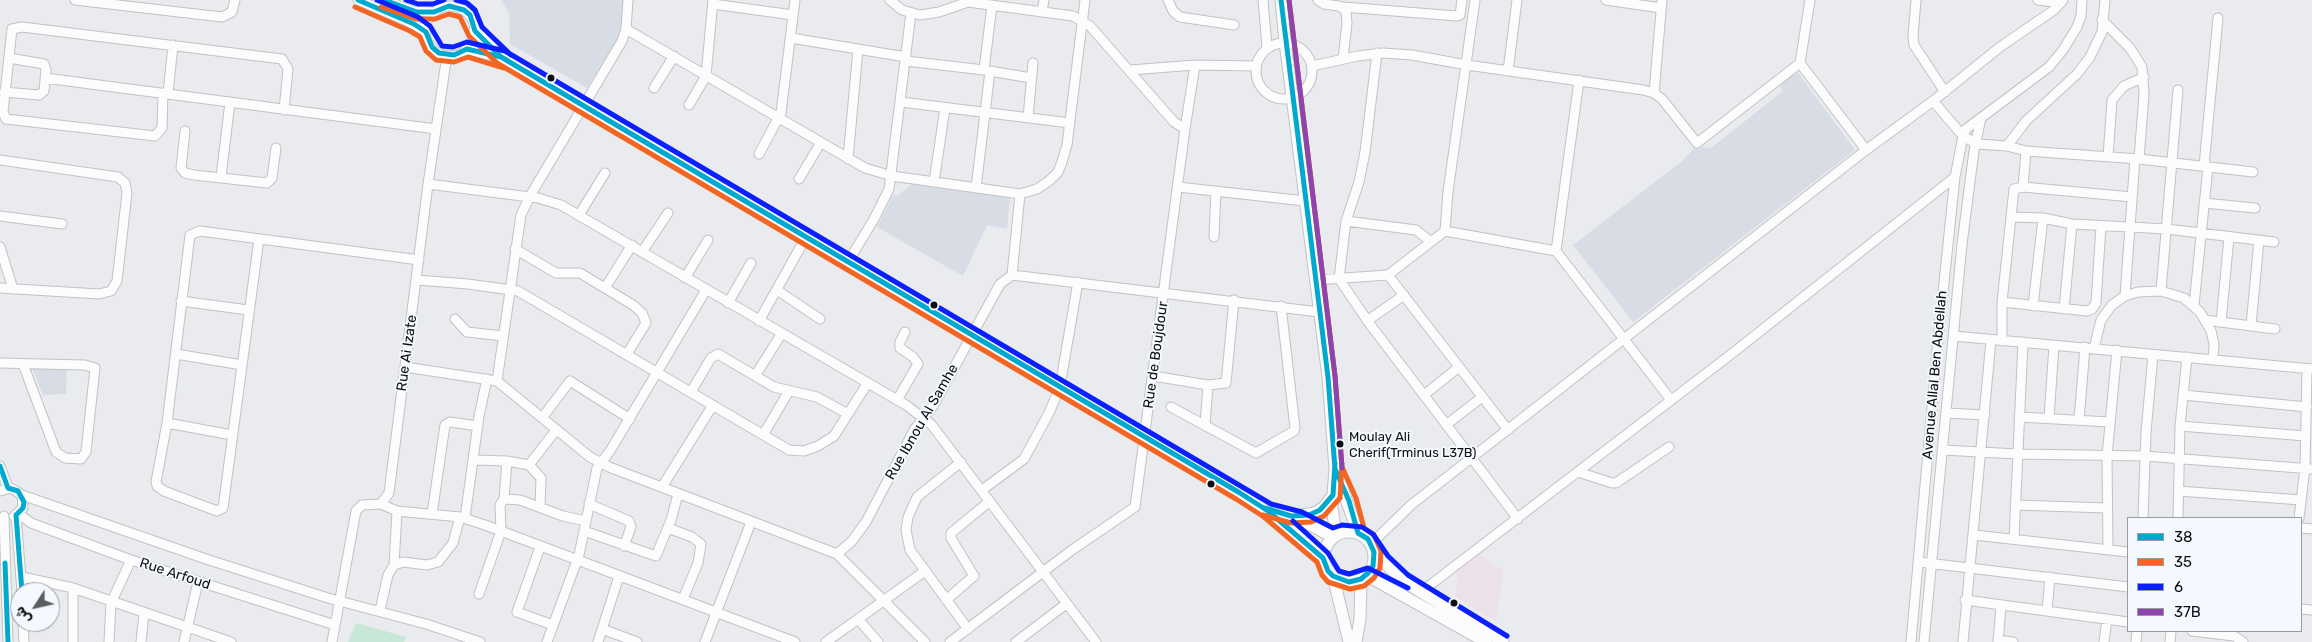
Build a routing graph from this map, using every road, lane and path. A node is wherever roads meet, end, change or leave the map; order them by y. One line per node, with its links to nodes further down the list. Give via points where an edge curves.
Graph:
1 (75, 0): 2 (street, via 222,17 232,12)
2 (235, 0)
3 (358, 0): 41 (street)
4 (384, 0): 29 (street, via 413,11)
5 (461, 0): 31 (street)
6 (628, 0): 39 (street)
7 (795, 0): 34 (street)
8 (890, 0): 33 (street)
9 (1044, 0): 32 (street)
10 (1085, 0): 37 (street)
11 (1168, 0): 38 (street, via 1180,17)
12 (1263, 0): 45 (street)
13 (1281, 0): 43 (main road)
14 (1318, 0): 30 (street)
15 (1462, 0): 30 (street, via 1460,15 1457,16)
16 (1475, 0): 57 (street)
17 (1517, 0): 63 (street)
18 (1606, 0): 27 (street)
19 (1810, 0): 56 (street)
20 (1916, 0): 72 (street, via 1914,45)
21 (2038, 0): 25 (street)
22 (2082, 0): 85 (street, via 2076,28 2054,61)
23 (2105, 0): 36 (street)
24 (713, 2): 34 (street); 64 (street)
25 (2062, 2): 72 (street)
26 (1007, 4): 28 (street); 32 (street)
27 (1662, 4): 74 (street)
28 (992, 5): 33 (street, via 963,2 928,15); 62 (street)
29 (440, 6): 31 (street); 41 (street, via 426,25)
30 (1343, 7): 54 (street, via 1347,14)
31 (464, 10): 40 (street, via 474,22)
32 (1042, 12): 37 (street, via 1072,16)
33 (911, 14): 53 (street)
34 (793, 15): 42 (street)
35 (2218, 18): 104 (street)
36 (2102, 20): 65 (street, via 2137,57); 94 (street, via 2102,32 2090,57 2077,74 2026,121)
37 (1082, 21): 61 (street); 87 (street)
38 (1234, 25)
39 (626, 29): 50 (street); 80 (street)
40 (475, 30): 46 (street); 51 (main road)
41 (426, 32): 49 (street, via 432,47)
42 (791, 38): 47 (street); 86 (street)
43 (1284, 42): 45 (street); 60 (street, via 1303,50); 75 (main road)
44 (173, 45): 52 (street, via 18,26 11,32); 73 (street); 82 (street, via 282,59 288,69)
45 (1267, 48): 59 (street)
46 (467, 49): 49 (street); 51 (main road)
47 (858, 49): 53 (street); 102 (street)
48 (1377, 53): 54 (street); 57 (street, via 1412,55); 128 (street, via 1366,152)
49 (447, 55): 88 (street, Rue Ai Izate)
50 (674, 56): 64 (street); 69 (street)
51 (501, 57): 80 (main road)
52 (9, 58): 66 (street, via 44,64); 71 (street)
53 (906, 59): 62 (street); 78 (street)
54 (1343, 59): 60 (street)
55 (1033, 63): 67 (street)
56 (1800, 63): 74 (street, via 1697,142); 96 (street)
57 (1467, 65): 63 (street); 134 (street)
58 (1195, 66): 59 (street); 61 (street); 89 (street, Rue de Boujdour)
59 (1256, 66): 75 (street, via 1257,79 1267,94 1275,98)
60 (1312, 66): 75 (street, via 1308,86)
61 (1130, 70): 89 (street, via 1174,122)
62 (987, 71): 67 (street); 83 (street)
63 (1508, 71): 68 (street)
64 (706, 76): 79 (street); 86 (street)
65 (2144, 77): 99 (street, via 2124,86 2112,100); 100 (street)
66 (46, 78): 71 (street, via 44,91 39,95); 73 (street)
67 (1031, 78): 84 (street)
68 (1579, 80): 74 (street); 147 (street)
69 (654, 88)
70 (2178, 90): 103 (street)
71 (4, 92): 73 (street, via 3,115 6,119 155,136 162,128)
72 (1945, 92): 76 (street)
73 (166, 93): 77 (street)
74 (1654, 93)
75 (1292, 98): 120 (main road)
76 (1933, 101): 91 (street); 96 (street)
77 (230, 102): 82 (street); 109 (street)
78 (901, 102): 81 (street); 107 (street)
79 (689, 105)
80 (584, 106): 118 (street); 136 (main road)
81 (945, 108): 83 (street); 111 (street)
82 (284, 110): 88 (street)
83 (986, 112): 84 (street); 115 (street)
84 (1028, 118): 87 (street)
85 (1981, 118): 91 (street, via 1966,129); 93 (street, Avenue Allal Ben Abdellah)
86 (778, 120): 92 (street); 98 (street)
87 (1070, 123): 117 (street, via 1068,145 1058,172 1037,189)
88 (436, 129): 112 (street, Rue Ai Izate)
89 (1185, 129): 113 (street, Rue de Boujdour)
90 (185, 131): 109 (street, via 183,171)
91 (1963, 136): 93 (street); 108 (street, Avenue Allal Ben Abdellah)
92 (820, 144): 102 (street); 110 (street)
93 (1977, 144): 94 (street); 191 (street, Avenue Allal Ben Abdellah, via 1962,244)
94 (2007, 146): 97 (street)
95 (276, 148): 109 (street, via 269,182)
96 (1866, 150): 192 (street)
97 (2026, 151): 99 (street); 114 (street)
98 (759, 154)
99 (2108, 157): 100 (street)
100 (2137, 159): 103 (street); 119 (street)
101 (0, 160): 161 (street, via 109,175 123,179 127,188 117,281 111,292)
102 (848, 160): 107 (street)
103 (2172, 162): 104 (street); 133 (street)
104 (2206, 166): 105 (street); 121 (street)
105 (2253, 172)
106 (605, 173): 124 (street)
107 (892, 176): 111 (street); 150 (street, via 874,219)
108 (1955, 177): 224 (street); 310 (street, Avenue Allal Ben Abdellah)
109 (221, 178)
110 (799, 178)
111 (934, 182): 115 (street)
112 (428, 184): 118 (street); 149 (street, Rue Ai Izate)
113 (1178, 187): 116 (street); 166 (street, Rue de Boujdour)
114 (2023, 187): 119 (street); 126 (street, via 2013,191)
115 (976, 188): 117 (street)
116 (1216, 191): 120 (street); 137 (street)
117 (1020, 194): 152 (street)
118 (530, 196): 124 (street, via 549,200); 146 (street, via 520,221)
119 (2132, 197): 132 (street)
120 (1305, 201): 157 (main road)
121 (2204, 203): 122 (street); 135 (street)
122 (2255, 208)
123 (668, 213): 148 (street)
124 (579, 215): 144 (street)
125 (0, 216): 129 (street)
126 (2011, 217): 127 (street); 171 (street)
127 (2043, 218): 130 (street); 175 (street)
128 (1346, 222): 142 (street, via 1416,230); 155 (street)
129 (62, 224)
130 (2072, 224): 131 (street); 176 (street)
131 (2101, 226): 132 (street); 176 (street, via 2094,307 2086,311)
132 (2130, 226): 133 (street); 168 (street)
133 (2167, 229): 135 (street); 165 (street)
134 (1445, 231): 142 (street); 147 (street)
135 (2200, 234): 138 (street); 173 (street)
136 (806, 237): 150 (main road); 164 (street)
137 (1214, 237)
138 (2229, 237): 141 (street); 184 (street)
139 (259, 240): 149 (street); 170 (street, via 193,232 188,243); 177 (street)
140 (708, 240): 154 (street)
141 (2259, 240): 143 (street); 185 (street)
142 (1430, 241): 153 (street)
143 (2274, 242)
144 (632, 245): 148 (street); 160 (street)
145 (0, 247): 161 (street)
146 (515, 249): 160 (street, via 553,272 580,273); 162 (street)
147 (1556, 251): 192 (street)
148 (642, 252): 154 (street)
149 (419, 260): 156 (street, Rue Ai Izate)
150 (848, 262): 189 (main road)
151 (751, 263): 172 (street)
152 (1012, 275): 158 (street); 189 (street, Rue Ibnou Al Samhe, via 1000,284)
153 (1388, 275): 155 (street); 167 (street)
154 (685, 278): 163 (street)
155 (1339, 279): 157 (street); 183 (street)
156 (417, 280): 162 (street); 207 (street, Rue Ai Izate)
157 (1315, 280): 178 (main road)
158 (1078, 282): 166 (street); 217 (street)
159 (0, 288): 161 (street)
160 (605, 288): 200 (street, via 633,305 646,319)
161 (13, 289)
162 (510, 290): 190 (street); 200 (street, via 525,295)
163 (706, 290): 172 (street); 210 (street)
164 (777, 290): 180 (street); 182 (street)
165 (2161, 291): 168 (street); 173 (street, via 2184,298)
166 (1164, 293): 169 (street); 212 (street, Rue de Boujdour)
167 (1404, 294): 183 (street); 208 (street)
168 (2125, 296): 197 (street, via 2112,305 2101,320)
169 (1234, 300): 174 (street); 216 (street, via 1227,380 1224,385)
170 (181, 301): 177 (street); 199 (street)
171 (2002, 302): 175 (street); 194 (street)
172 (728, 303): 182 (street)
173 (2194, 305): 181 (street)
174 (1281, 306): 178 (street); 239 (street, via 1294,431 1256,453)
175 (2034, 306): 176 (street)
176 (2064, 309)
177 (248, 310): 206 (street)
178 (1319, 312): 264 (main road)
179 (455, 319): 190 (street, via 467,332)
180 (820, 319)
181 (2205, 320): 184 (street); 203 (street, via 2214,344)
182 (759, 321): 188 (street)
183 (1367, 321): 220 (street)
184 (2221, 322): 185 (street)
185 (2251, 326): 186 (street)
186 (2275, 329)
187 (905, 332): 223 (street, via 900,348 918,364)
188 (782, 333): 211 (street); 215 (street)
189 (971, 334): 217 (main road); 231 (street, Rue Ibnou Al Samhe)
190 (503, 336): 214 (street)
191 (1954, 336): 193 (street); 228 (street, Avenue Allal Ben Abdellah)
192 (1623, 340): 224 (street); 244 (street)
193 (1991, 340): 194 (street); 230 (street)
194 (2002, 340): 195 (street)
195 (2023, 342): 196 (street); 232 (street)
196 (2054, 345): 197 (street); 234 (street)
197 (2090, 348): 198 (street); 236 (street)
198 (2117, 350): 201 (street); 237 (street)
199 (176, 354): 206 (street); 238 (street)
200 (627, 354): 210 (street)
201 (2153, 355): 202 (street); 254 (street)
202 (2187, 358): 203 (street); 221 (street)
203 (2213, 360): 209 (street)
204 (0, 363): 205 (street)
205 (23, 364): 205 (street, via 95,368 86,452 81,459 65,458 56,452)
206 (242, 365): 245 (street)
207 (405, 367): 213 (street); 276 (street, Rue Ai Izate, via 389,493)
208 (1459, 367): 220 (street); 222 (street)
209 (2309, 369): 227 (street)
210 (658, 373): 219 (street); 235 (street)
211 (755, 376): 218 (street); 219 (street, via 716,354 710,358)
212 (1153, 376): 216 (street); 247 (street, Rue de Boujdour)
213 (487, 379): 214 (street); 241 (street)
214 (497, 381): 233 (street)
215 (866, 384): 223 (street); 229 (street)
216 (1208, 385): 239 (street)
217 (1060, 386): 247 (main road); 268 (street, via 1027,454)
218 (789, 391): 229 (street, via 817,397); 246 (street)
219 (691, 392): 225 (street)
220 (1424, 395): 240 (street)
221 (2183, 395): 227 (street); 242 (street)
222 (1482, 397): 240 (street); 244 (street)
223 (897, 400): 231 (street)
224 (1671, 400): 265 (street)
225 (713, 405): 246 (street); 266 (street)
226 (1171, 407): 239 (street)
227 (2307, 407): 248 (street)
228 (1946, 413): 230 (street); 250 (street, Avenue Allal Ben Abdellah)
229 (848, 414): 246 (street, via 834,436 804,451 789,450)
230 (1985, 415): 251 (street)
231 (924, 417): 259 (street); 306 (street, Rue Ibnou Al Samhe, via 866,522)
232 (2018, 417): 234 (street); 252 (street)
233 (542, 418): 235 (street, via 570,382); 243 (street)
234 (2049, 418): 236 (street)
235 (630, 419): 260 (street)
236 (2078, 420): 237 (street)
237 (2110, 422): 253 (street)
238 (167, 423): 245 (street); 245 (street, via 157,486 217,512 223,508)
239 (1205, 425)
240 (1446, 425): 255 (street)
241 (478, 426): 257 (street); 283 (street, via 450,422 445,425)
242 (2180, 426): 248 (street); 256 (street)
243 (556, 430): 260 (street); 262 (street)
244 (1508, 430): 255 (street)
245 (232, 435)
246 (763, 435)
247 (1144, 436): 281 (main road); 315 (street, Rue de Boujdour, via 1135,507)
248 (2306, 436): 263 (street)
249 (1669, 447): 265 (street, via 1616,483)
250 (1943, 450): 251 (street); 311 (street, Avenue Allal Ben Abdellah)
251 (1982, 452): 252 (street); 298 (street)
252 (2017, 454): 253 (street); 278 (street)
253 (2107, 456): 254 (street); 280 (street)
254 (2145, 456): 256 (street); 287 (street)
255 (1472, 458): 291 (street); 303 (street, via 1411,505)
256 (2179, 459): 263 (street); 269 (street)
257 (473, 460): 258 (street); 290 (street)
258 (506, 461): 262 (street); 273 (street)
259 (961, 462): 268 (street); 314 (street, via 917,497 908,517 906,539)
260 (600, 463): 266 (street); 277 (street)
261 (0, 466): 267 (street)
262 (530, 466): 279 (street, via 541,478)
263 (2309, 468): 274 (street)
264 (1335, 470): 272 (main road); 297 (main road)
265 (1578, 472): 291 (street)
266 (662, 487): 270 (street)
267 (4, 489): 271 (street, Rue Arfoud, via 16,490)
268 (982, 490): 275 (street)
269 (2179, 491): 274 (street); 288 (street)
270 (678, 494): 293 (street); 294 (street)
271 (22, 495): 285 (street, via 23,505); 328 (street, Rue Arfoud, via 206,559)
272 (1333, 495): 286 (main road, via 1315,513); 299 (main road)
273 (504, 499): 279 (street); 295 (street, via 500,505)
274 (2301, 500): 289 (street)
275 (990, 501): 315 (street); 330 (street, via 951,533 974,576)
276 (381, 504): 282 (street); 328 (street, via 362,504 356,511)
277 (589, 504): 292 (street); 302 (street, via 629,521 631,527)
278 (2015, 505): 280 (street); 300 (street)
279 (540, 506): 292 (street)
280 (2108, 508): 304 (street)
281 (1268, 510): 286 (main road); 307 (main road)
282 (396, 511): 283 (street); 312 (street)
283 (432, 514): 290 (street)
284 (2, 515): 285 (street); 350 (street)
285 (17, 515): 308 (street, Rue Arfoud); 318 (street)
286 (1291, 516): 299 (main road)
287 (2143, 517)
288 (2178, 517)
289 (2298, 517)
290 (462, 518): 295 (street); 312 (street, via 453,543 438,562)
291 (1518, 520): 325 (street)
292 (586, 521): 296 (street)
293 (751, 522): 306 (street); 338 (street)
294 (668, 528): 302 (street, via 656,556); 327 (street, via 701,544 698,563)
295 (501, 531): 301 (street); 326 (street)
296 (584, 531): 302 (street); 309 (street)
297 (1358, 533): 299 (main road, via 1348,531); 303 (main road)
298 (1974, 534): 300 (street); 313 (street)
299 (1334, 536): 307 (main road, via 1327,543)
300 (2014, 539): 304 (street)
301 (540, 546): 309 (street); 342 (street, via 517,612)
302 (624, 546)
303 (1372, 548): 319 (main road, via 1373,566); 325 (main road, via 1390,570)
304 (2108, 550): 305 (street)
305 (2127, 552)
306 (837, 554): 329 (street)
307 (1323, 558): 317 (main road)
308 (131, 560): 322 (street, Rue Arfoud); 332 (street)
309 (578, 560): 316 (street); 342 (street)
310 (1919, 562): 311 (street); 372 (street, Avenue Allal Ben Abdellah)
311 (1932, 563): 313 (street); 373 (street, Avenue Allal Ben Abdellah)
312 (394, 565): 335 (street, via 388,574)
313 (1970, 566): 320 (street); 331 (street)
314 (924, 571): 329 (street); 330 (street)
315 (1043, 572): 333 (street); 346 (street, Rue de Boujdour)
316 (619, 576): 327 (street); 345 (street)
317 (1333, 576): 319 (main road, via 1349,582); 368 (main road)
318 (22, 577): 321 (street); 324 (street)
319 (1364, 577): 369 (main road); 370 (main road)
320 (2050, 577): 323 (street); 336 (street)
321 (22, 582)
322 (198, 582): 343 (street); 344 (street, Rue Arfoud)
323 (2127, 587)
324 (73, 588): 332 (street); 351 (street)
325 (1421, 592): 371 (main road)
326 (479, 594)
327 (683, 599): 338 (street)
328 (340, 600): 335 (street, Rue Arfoud); 344 (street)
329 (883, 600): 339 (street); 364 (street)
330 (946, 600): 346 (street)
331 (1965, 600): 334 (street); 374 (street)
332 (111, 603): 337 (street); 352 (street)
333 (1066, 604): 366 (street); 367 (street)
334 (2001, 606): 336 (street); 349 (street)
335 (380, 610): 357 (street, Rue Arfoud)
336 (2047, 611): 340 (street)
337 (144, 613): 343 (street); 353 (street)
338 (716, 613): 361 (street); 362 (street)
339 (858, 619): 348 (street); 363 (street)
340 (2107, 619): 341 (street); 376 (street)
341 (2127, 622)
342 (553, 625): 358 (street)
343 (187, 626): 354 (street); 355 (street)
344 (335, 626): 356 (street)
345 (602, 629): 359 (street); 360 (street)
346 (968, 629): 365 (street, Rue de Boujdour)
347 (2200, 632): 377 (street, via 2234,636)
348 (875, 641)
349 (1998, 641): 375 (street)
350 (8, 642)
351 (73, 642)
352 (109, 642)
353 (141, 642)
354 (184, 642)
355 (231, 642)
356 (332, 642)
357 (480, 642)
358 (547, 642)
359 (598, 642)
360 (637, 642)
361 (705, 642)
362 (795, 642)
363 (826, 642)
364 (925, 642)
365 (950, 642)
366 (1016, 642)
367 (1096, 642)
368 (1349, 642)
369 (1356, 642)
370 (1486, 642)
371 (1504, 642)
372 (1911, 642)
373 (1924, 642)
374 (1962, 642)
375 (2014, 642)
376 (2104, 642)
377 (2243, 642)

